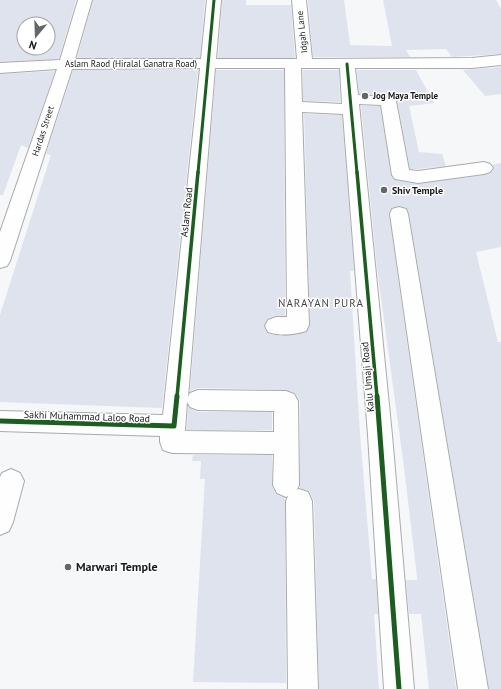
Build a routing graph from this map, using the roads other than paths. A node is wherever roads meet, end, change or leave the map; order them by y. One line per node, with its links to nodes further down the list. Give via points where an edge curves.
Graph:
1 (85, 0): 5 (street, Hardas Street)
2 (214, 0): 6 (street, Aslam Road)
3 (299, 0): 7 (street, Idgah Lane)
4 (501, 60): 8 (street, Aslam Raod (Hiralal Ganatra Road), via 472,63)
5 (66, 64): 6 (street, Aslam Raod (Hiralal Ganatra Road)); 9 (street, Aslam Raod (Hiralal Ganatra Road)); 15 (street, Hardas Street)
6 (209, 64): 7 (street, Aslam Raod (Hiralal Ganatra Road)); 19 (street, Aslam Road)
7 (299, 64): 8 (street, Aslam Raod (Hiralal Ganatra Road)); 11 (street, Idgah Lane)
8 (347, 64): 10 (street, Kalu Umaji Road)
9 (0, 68)
10 (351, 104): 11 (street); 12 (street, via 388,101 401,175 418,177); 24 (street, Kalu Umaji Road)
11 (298, 107): 14 (street); 16 (street, via 298,325)
12 (484, 168)
13 (399, 214): 25 (street)
14 (307, 250)
15 (0, 262)
16 (276, 326)
17 (198, 400): 20 (street, via 286,401)
18 (0, 421): 19 (street, Sakhi Muhammad Laloo Road)
19 (174, 426): 20 (street, Aslam Road, via 172,442)
20 (286, 443): 23 (street, via 292,493)
21 (11, 481): 22 (street)
22 (0, 522)
23 (303, 689)
24 (399, 689)
25 (472, 689)

